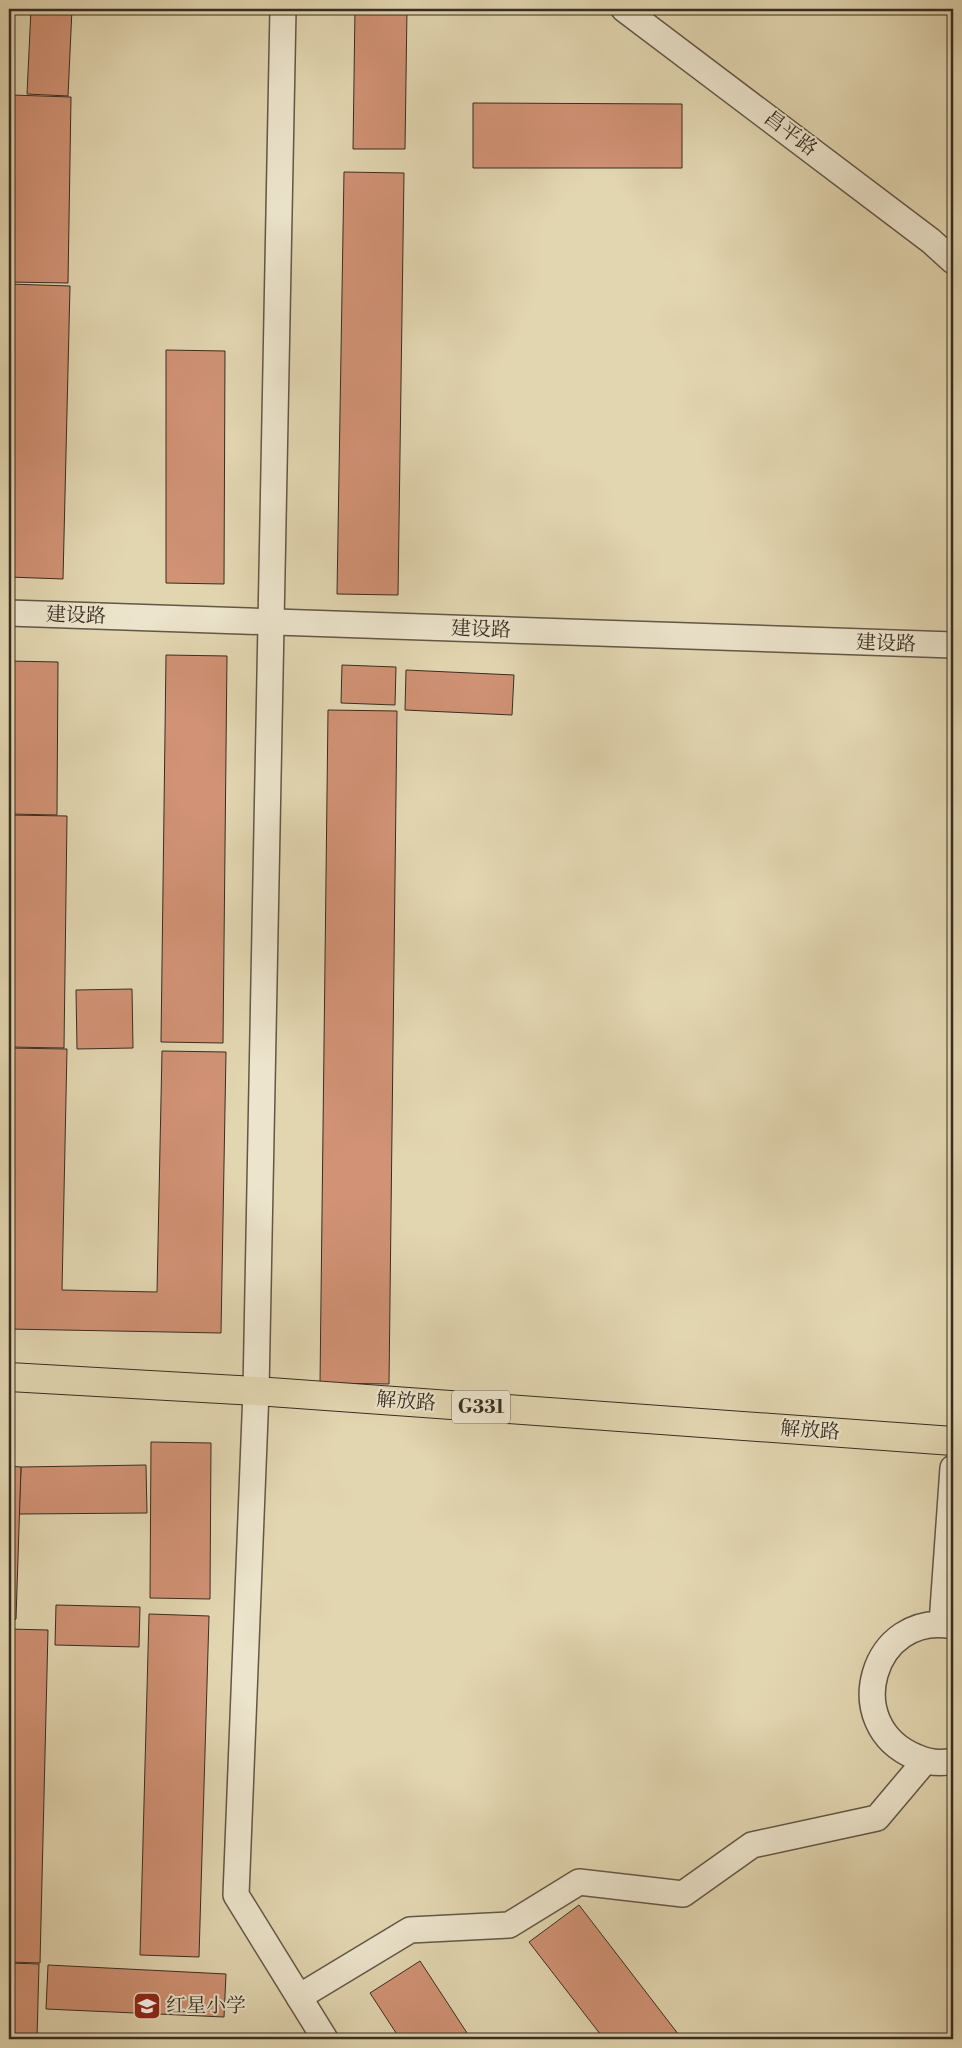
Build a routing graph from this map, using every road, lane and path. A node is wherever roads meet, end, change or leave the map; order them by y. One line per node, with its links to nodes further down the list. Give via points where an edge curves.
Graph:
1 (283, 9): 5 (street)
2 (624, 9): 3 (street, 昌平路)
3 (953, 261)
4 (9, 614): 5 (street, 建设路)
5 (271, 622): 6 (street, 建设路); 8 (street)
6 (953, 645)
7 (9, 1377): 8 (highway, 解放路 / G331)
8 (256, 1392): 9 (highway, 解放路 / G331); 14 (street, via 236,1894)
9 (953, 1441)
10 (953, 1468): 11 (street)
11 (948, 1625): 12 (street, via 920,1627 900,1637 884,1653 874,1672 871,1694 875,1717 886,1737 904,1752)
12 (925, 1761): 13 (street); 14 (street, via 877,1818 752,1845 684,1894 579,1882 509,1926 410,1930)
13 (953, 1761)
14 (298, 1997): 15 (street)
15 (325, 2039)

